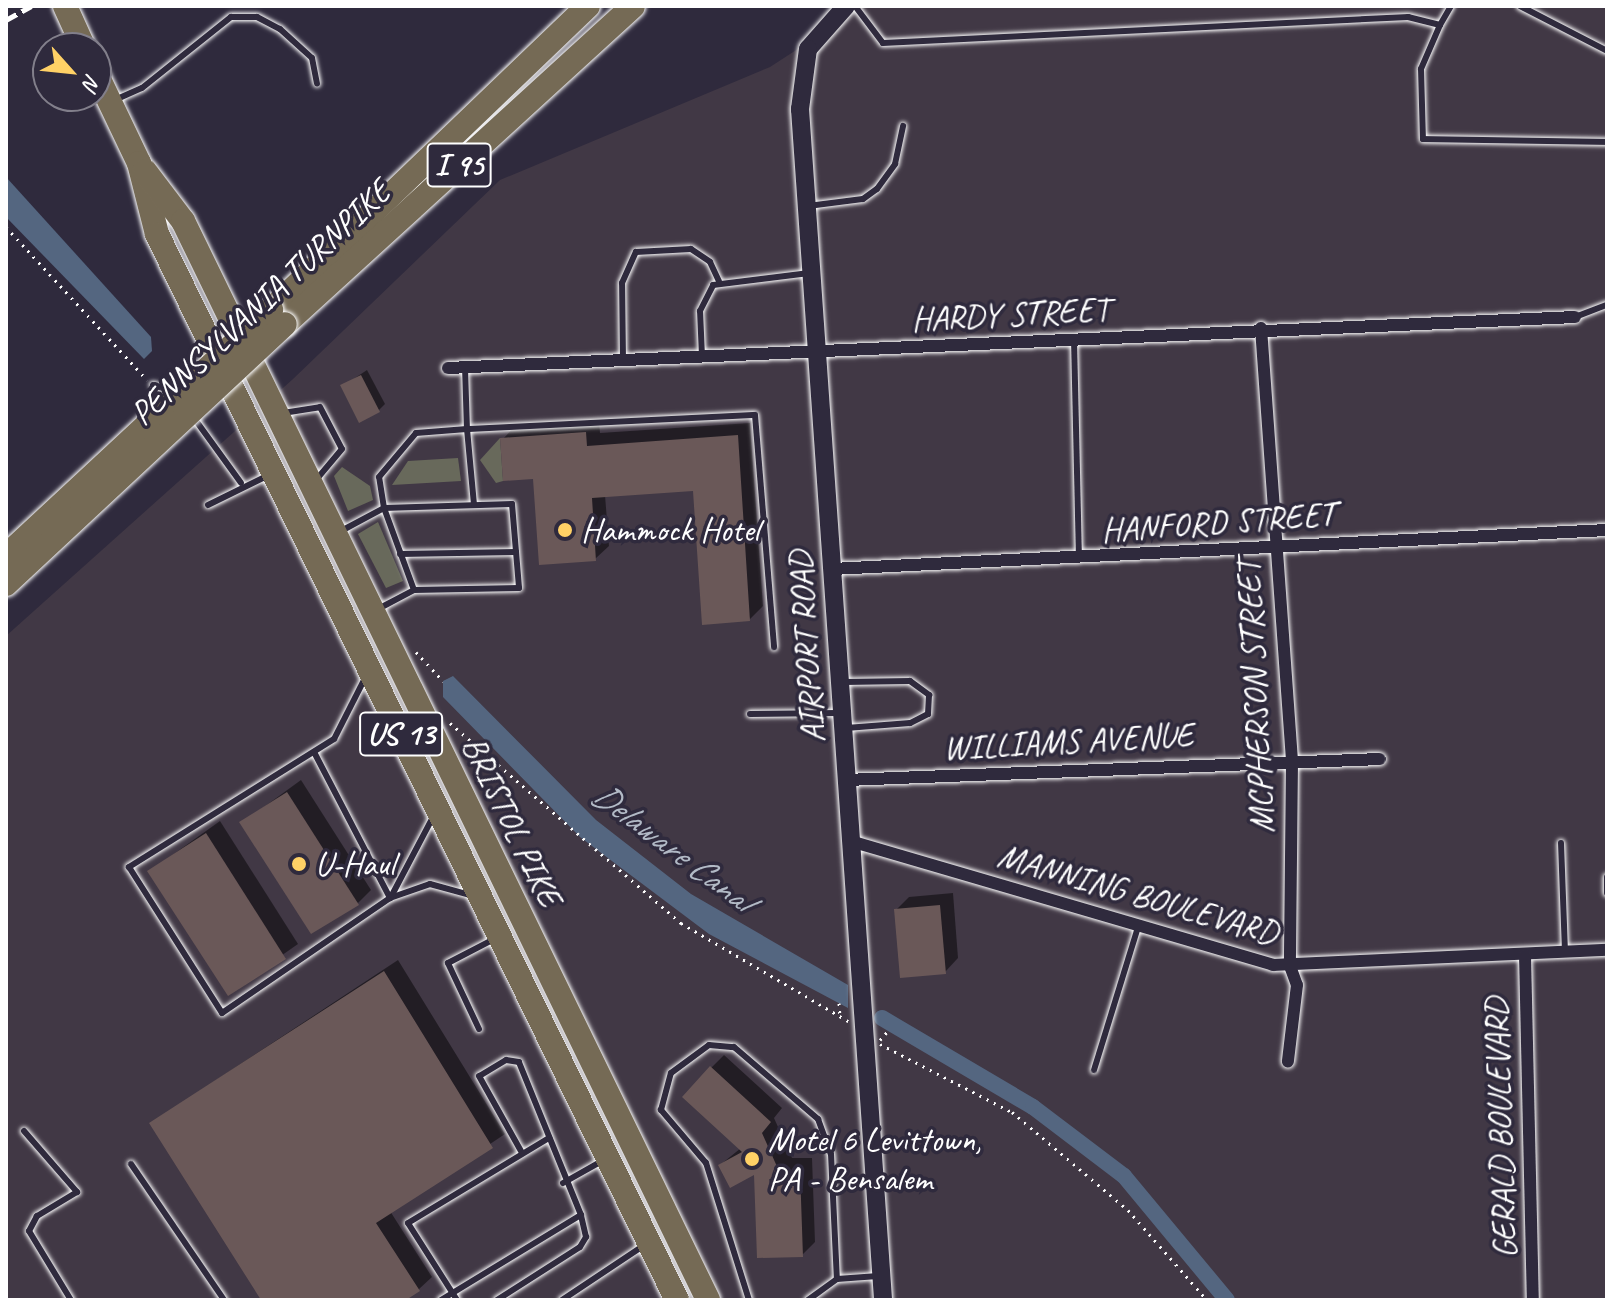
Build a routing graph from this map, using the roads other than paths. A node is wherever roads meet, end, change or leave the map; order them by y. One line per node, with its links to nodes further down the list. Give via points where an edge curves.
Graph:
1 (65, 6): 9 (highway)
2 (588, 6): 21 (highway, PENNSYLVANIA TURNPIKE / I 95)
3 (633, 6): 21 (highway, PENNSYLVANIA TURNPIKE / I 95)
4 (846, 6): 17 (street, AIRPORT ROAD, via 817,33 804,62)
5 (855, 6): 8 (lane, via 883,43 1408,17)
6 (1451, 6): 8 (lane)
7 (1520, 6): 10 (lane)
8 (1440, 25): 15 (lane, via 1421,69 1423,139)
9 (77, 32)
10 (1607, 51)
11 (317, 84): 12 (lane, via 312,58 280,29 257,17 231,17 142,88)
12 (112, 101)
13 (112, 106): 16 (highway, BRISTOL PIKE / US 13)
14 (903, 126): 17 (lane, via 895,164 877,189 863,199)
15 (1607, 142)
16 (139, 163): 31 (highway, BRISTOL PIKE / US 13, via 183,221); 33 (highway, BRISTOL PIKE / US 13, via 157,234)
17 (808, 206): 18 (street, AIRPORT ROAD)
18 (813, 273): 19 (lane); 25 (street, AIRPORT ROAD)
19 (719, 281): 26 (lane, via 702,301); 27 (lane, via 710,262 691,249 636,252 622,283)
20 (1607, 305): 22 (lane)
21 (278, 317): 44 (highway, PENNSYLVANIA TURNPIKE / I 95, bridge); 47 (highway, PENNSYLVANIA TURNPIKE / I 95, bridge)
22 (1575, 317): 23 (street, HARDY STREET)
23 (1261, 328): 24 (street, HARDY STREET); 41 (street, MCPHERSON STREET)
24 (1074, 338): 25 (street, HARDY STREET); 45 (lane)
25 (818, 352): 26 (street, HARDY STREET); 46 (street, AIRPORT ROAD)
26 (702, 357): 27 (street, HARDY STREET)
27 (623, 360): 28 (street, HARDY STREET)
28 (465, 367): 29 (street, HARDY STREET); 32 (lane)
29 (448, 368)
30 (153, 385): 34 (lane, via 174,392)
31 (276, 415): 35 (highway, BRISTOL PIKE / US 13); 35 (lane, via 320,407 342,449)
32 (467, 429): 37 (lane); 38 (lane, via 416,433 379,477); 50 (lane, via 755,415)
33 (274, 474): 34 (lane); 51 (highway, BRISTOL PIKE / US 13)
34 (241, 483): 36 (lane)
35 (311, 486): 40 (highway, BRISTOL PIKE / US 13)
36 (208, 505)
37 (474, 505): 38 (lane); 42 (lane, via 512,504)
38 (384, 508): 40 (lane); 43 (lane)
39 (1607, 530): 41 (street, HANFORD STREET)
40 (335, 534): 49 (highway, BRISTOL PIKE / US 13)
41 (1275, 546): 45 (street, HANFORD STREET); 57 (street, MCPHERSON STREET)
42 (516, 552): 43 (lane); 48 (lane, via 519,588)
43 (400, 554): 48 (lane)
44 (6, 556)
45 (1080, 559): 46 (street, HANFORD STREET)
46 (832, 569): 52 (street, AIRPORT ROAD)
47 (6, 584)
48 (414, 590): 49 (lane)
49 (372, 611): 93 (highway, BRISTOL PIKE / US 13)
50 (774, 647)
51 (369, 668): 55 (lane, via 349,721); 59 (highway, BRISTOL PIKE / US 13)
52 (840, 682): 54 (street, AIRPORT ROAD); 54 (lane, via 910,681 929,695 928,714 910,723)
53 (750, 714): 54 (lane)
54 (842, 720): 58 (street, AIRPORT ROAD)
55 (314, 752): 64 (lane); 64 (lane, via 129,867 222,1013)
56 (1380, 759): 57 (street, WILLIAMS AVENUE)
57 (1292, 762): 58 (street, WILLIAMS AVENUE); 71 (street, MCPHERSON STREET)
58 (846, 780): 60 (street, AIRPORT ROAD)
59 (435, 805): 64 (lane, via 422,848); 65 (highway, BRISTOL PIKE / US 13)
60 (850, 841): 66 (street, MANNING BOULEVARD); 83 (street, AIRPORT ROAD)
61 (1561, 843): 69 (lane)
62 (1607, 877): 63 (lane)
63 (1607, 893)
64 (390, 898): 65 (lane, via 430,884)
65 (483, 903): 67 (highway, BRISTOL PIKE / US 13)
66 (1138, 927): 71 (street, MANNING BOULEVARD); 74 (lane)
67 (499, 936): 72 (lane, via 448,963); 78 (highway, BRISTOL PIKE / US 13)
68 (1607, 950): 69 (street, MANNING BOULEVARD)
69 (1565, 953): 70 (street, MANNING BOULEVARD)
70 (1525, 955): 71 (street, MANNING BOULEVARD); 97 (street, GERALD BOULEVARD)
71 (1290, 966): 73 (street, MCPHERSON STREET, via 1297,985)
72 (479, 1029)
73 (1288, 1061)
74 (1094, 1070)
75 (24, 1131): 86 (lane, via 77,1192 37,1216 29,1231)
76 (549, 1138): 77 (lane); 77 (lane, via 519,1062 506,1060 479,1076); 80 (lane)
77 (521, 1151): 85 (lane, via 408,1223)
78 (608, 1158): 80 (lane); 82 (highway, BRISTOL PIKE / US 13)
79 (131, 1164): 87 (lane)
80 (563, 1183): 81 (lane)
81 (581, 1215): 85 (lane); 90 (lane, via 586,1237 580,1247)
82 (649, 1242): 91 (lane); 92 (highway, BRISTOL PIKE / US 13)
83 (882, 1276): 84 (lane); 96 (street, AIRPORT ROAD)
84 (837, 1279): 94 (lane, via 831,1154 818,1119 734,1047 709,1045 671,1073 661,1110 706,1163); 95 (lane)
85 (452, 1293): 88 (lane); 89 (lane)
86 (71, 1300)
87 (224, 1300)
88 (441, 1300)
89 (457, 1300)
90 (497, 1300)
91 (562, 1300)
92 (677, 1300)
93 (708, 1300)
94 (749, 1300)
95 (808, 1300)
96 (883, 1300)
97 (1533, 1300)

